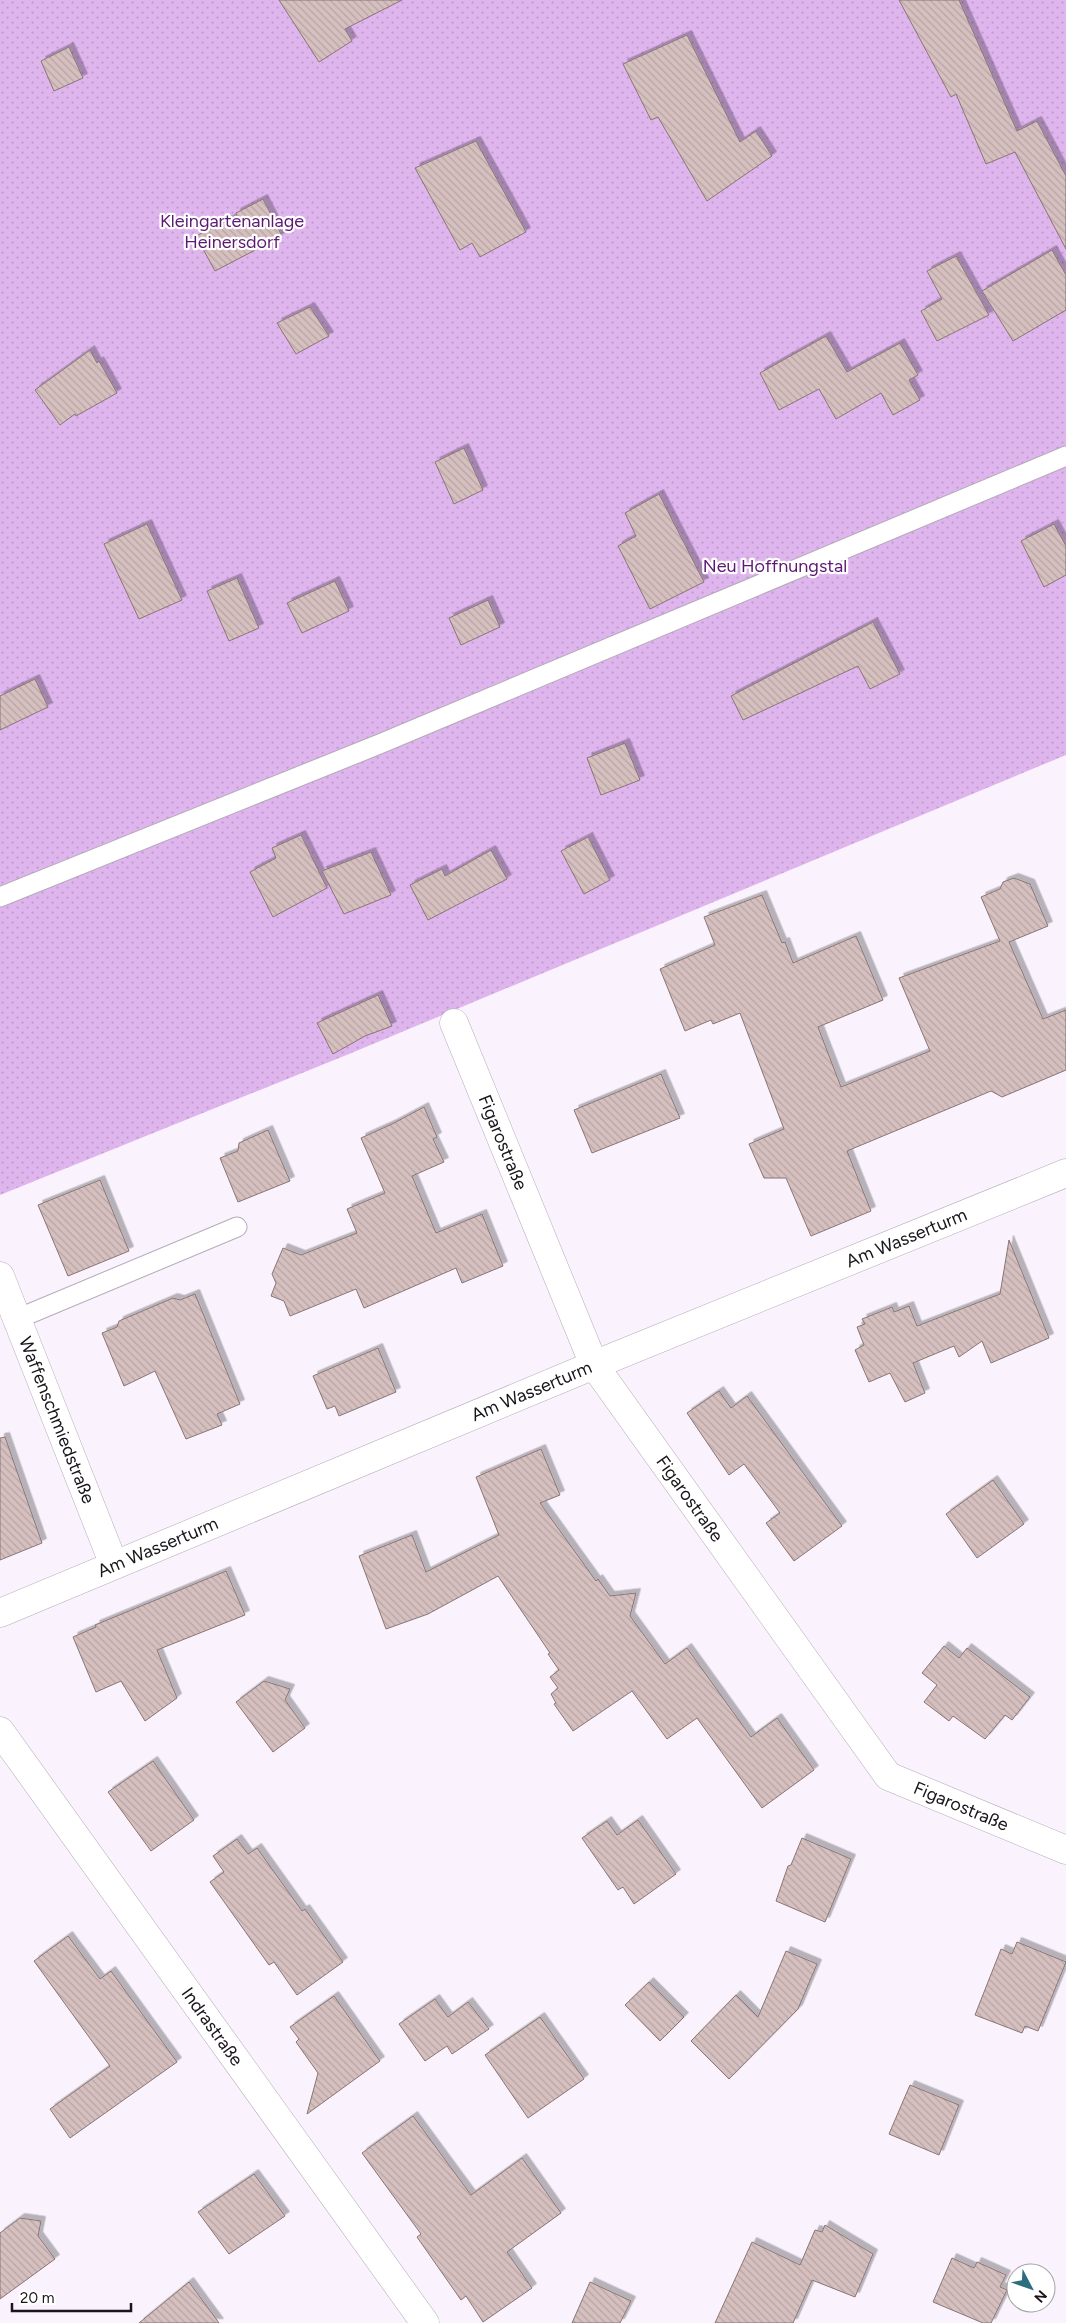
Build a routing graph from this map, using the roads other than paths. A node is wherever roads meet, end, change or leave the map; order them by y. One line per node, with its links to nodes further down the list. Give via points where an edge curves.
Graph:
1 (1066, 456): 2 (lane, via 391,739)
2 (0, 897)
3 (454, 1023): 8 (street, Figarostraße)
4 (1066, 1173): 8 (street, Am Wasserturm)
5 (237, 1227): 7 (lane)
6 (0, 1276): 7 (street, Waffenschmiedstraße)
7 (17, 1319): 9 (street, Waffenschmiedstraße)
8 (594, 1364): 9 (street, Am Wasserturm); 12 (street, Figarostraße, via 888,1776)
9 (114, 1565): 10 (street, Am Wasserturm)
10 (0, 1613)
11 (0, 1731): 13 (street, Indrastraße)
12 (1066, 1850)
13 (425, 2323)

